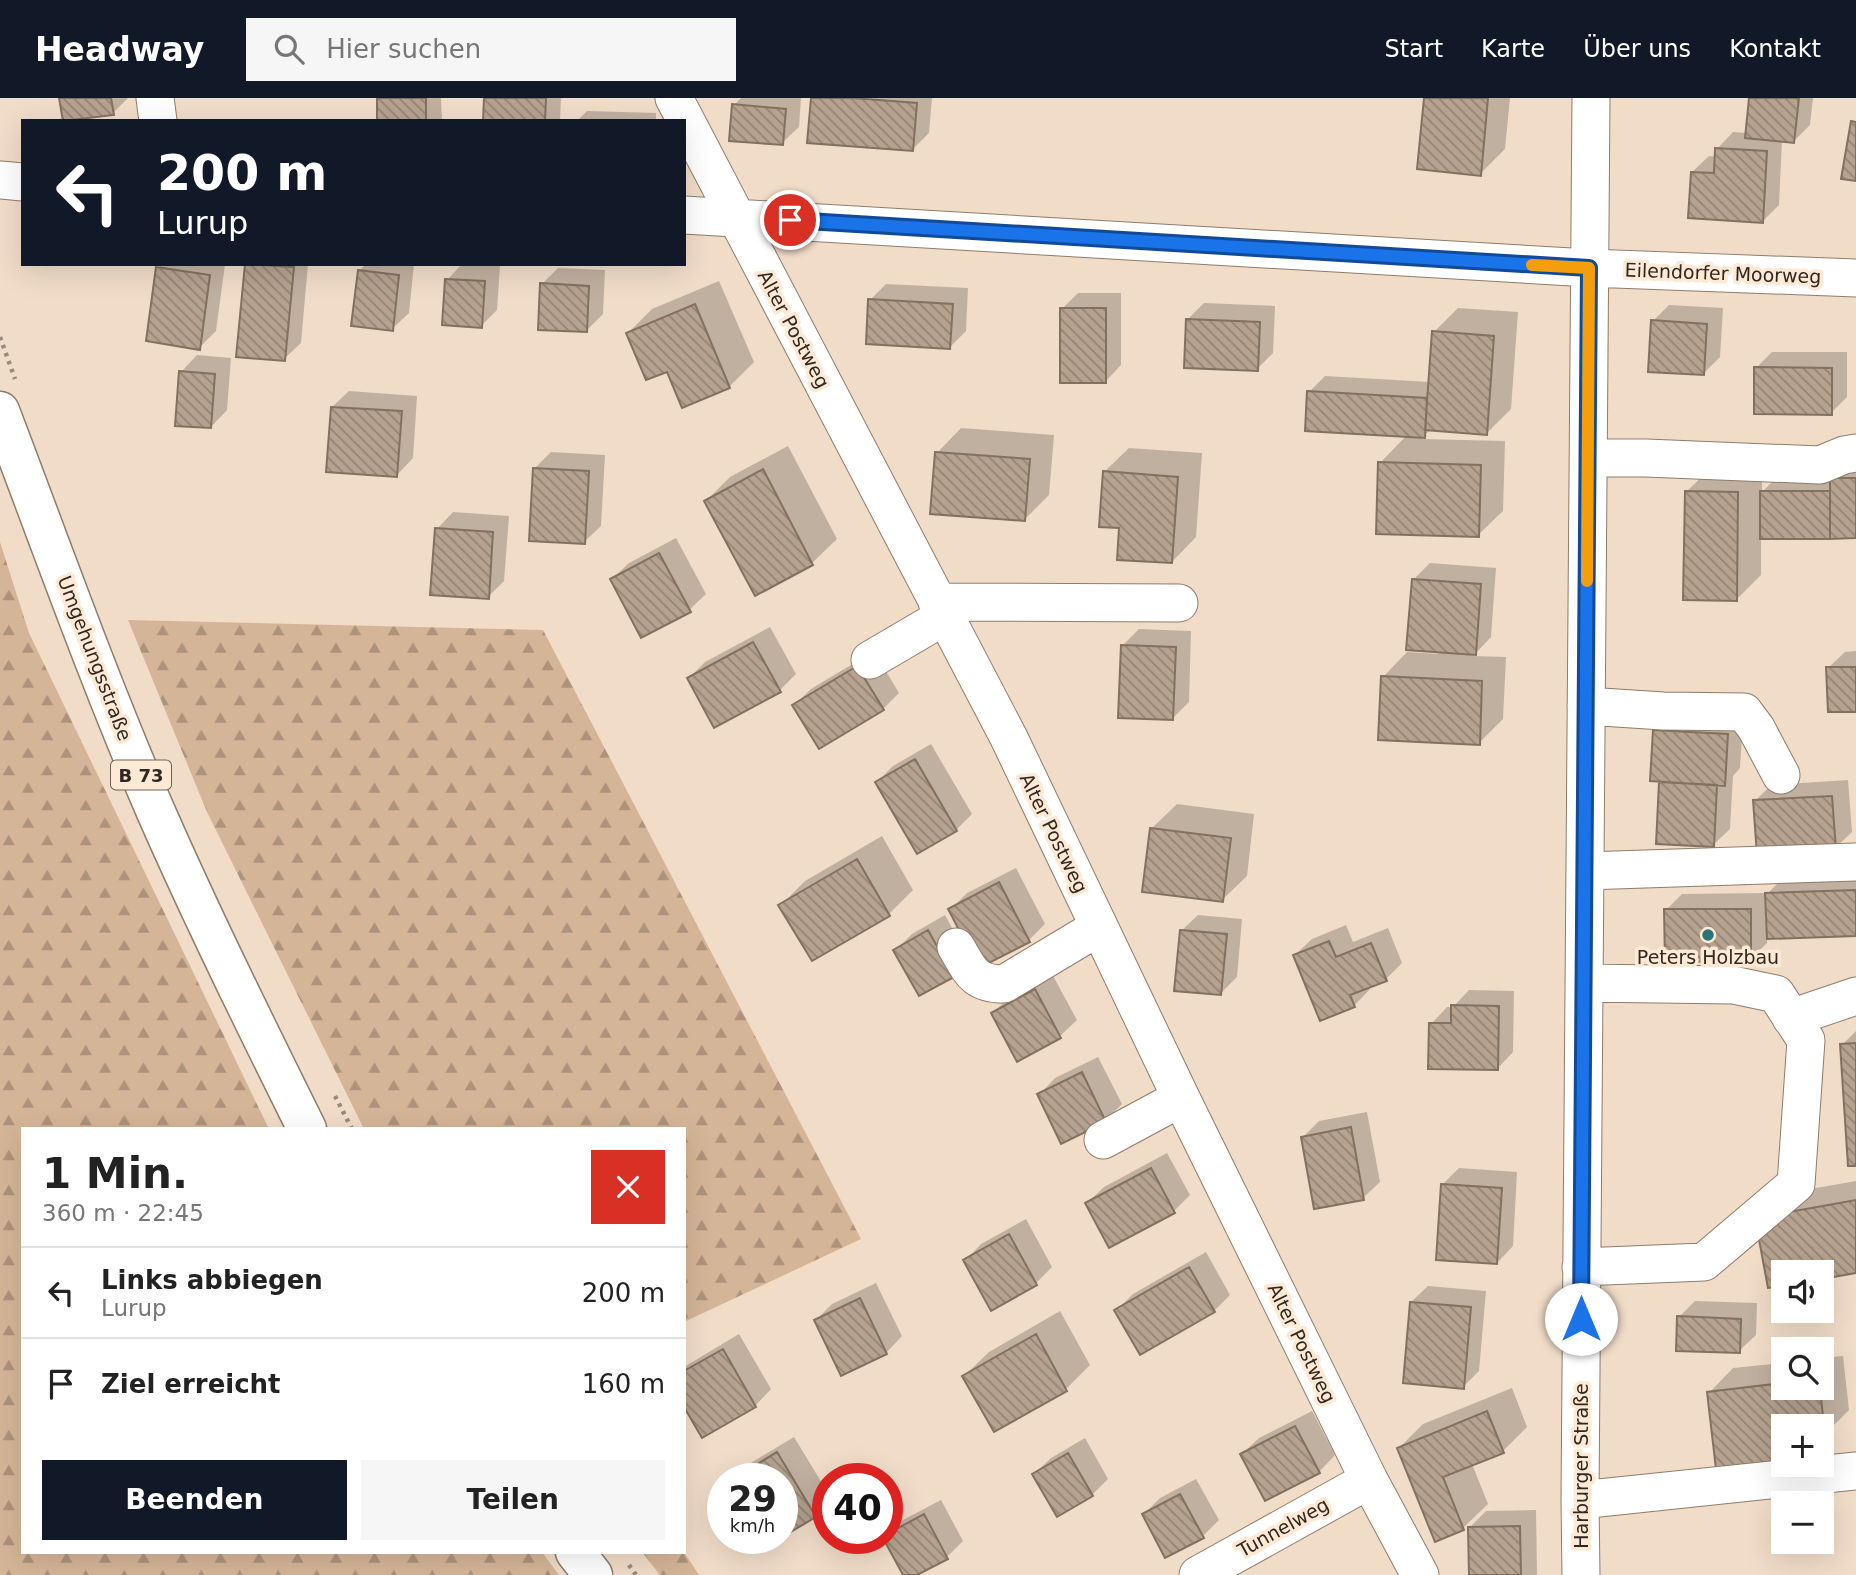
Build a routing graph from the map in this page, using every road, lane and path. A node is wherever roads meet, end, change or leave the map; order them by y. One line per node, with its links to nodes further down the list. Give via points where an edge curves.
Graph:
1 (134, 98): 5 (street)
2 (155, 98): 6 (street)
3 (674, 98): 7 (street, Alter Postweg)
4 (1591, 98): 13 (street, Harburger Straße)
5 (137, 119)
6 (158, 119)
7 (685, 119)
8 (686, 121): 12 (street, Alter Postweg)
9 (0, 180): 10 (street)
10 (21, 182)
11 (686, 215): 12 (street, Eilendorfer Moorweg)
12 (735, 217): 13 (street, Eilendorfer Moorweg); 20 (street, Alter Postweg)
13 (1589, 268): 14 (street, Eilendorfer Moorweg); 18 (street, Harburger Straße)
14 (1856, 278)
15 (0, 337): 16 (path)
16 (9, 398): 33 (main road, Umgehungsstraße / B 73, via 97,669 156,812)
17 (1856, 453): 18 (street, via 1820,465)
18 (1588, 458): 22 (street, Harburger Straße)
19 (1178, 603): 20 (street)
20 (941, 609): 21 (street); 26 (street, Alter Postweg)
21 (870, 660)
22 (1586, 706): 23 (street, via 1744,712); 25 (street, Harburger Straße)
23 (1781, 775)
24 (1856, 862): 25 (street)
25 (1584, 871): 28 (street, Harburger Straße)
26 (1099, 927): 27 (street, via 1004,984 974,977); 32 (street, Alter Postweg)
27 (956, 947)
28 (1584, 983): 30 (street, via 1733,985 1776,994); 36 (street, Harburger Straße)
29 (1856, 996): 30 (street)
30 (1791, 1018): 36 (street, via 1806,1040 1796,1184 1704,1262)
31 (334, 1095): 34 (path)
32 (1181, 1098): 35 (street); 38 (street, Alter Postweg)
33 (306, 1127)
34 (351, 1127)
35 (1103, 1140)
36 (1581, 1267): 39 (street, Harburger Straße)
37 (1856, 1471): 39 (street)
38 (1369, 1480): 42 (street, Tunnelweg); 43 (street, Alter Postweg)
39 (1580, 1500): 44 (street, Harburger Straße)
40 (577, 1554): 41 (main road)
41 (593, 1575)
42 (1198, 1575)
43 (1420, 1575)
44 (1581, 1575)

